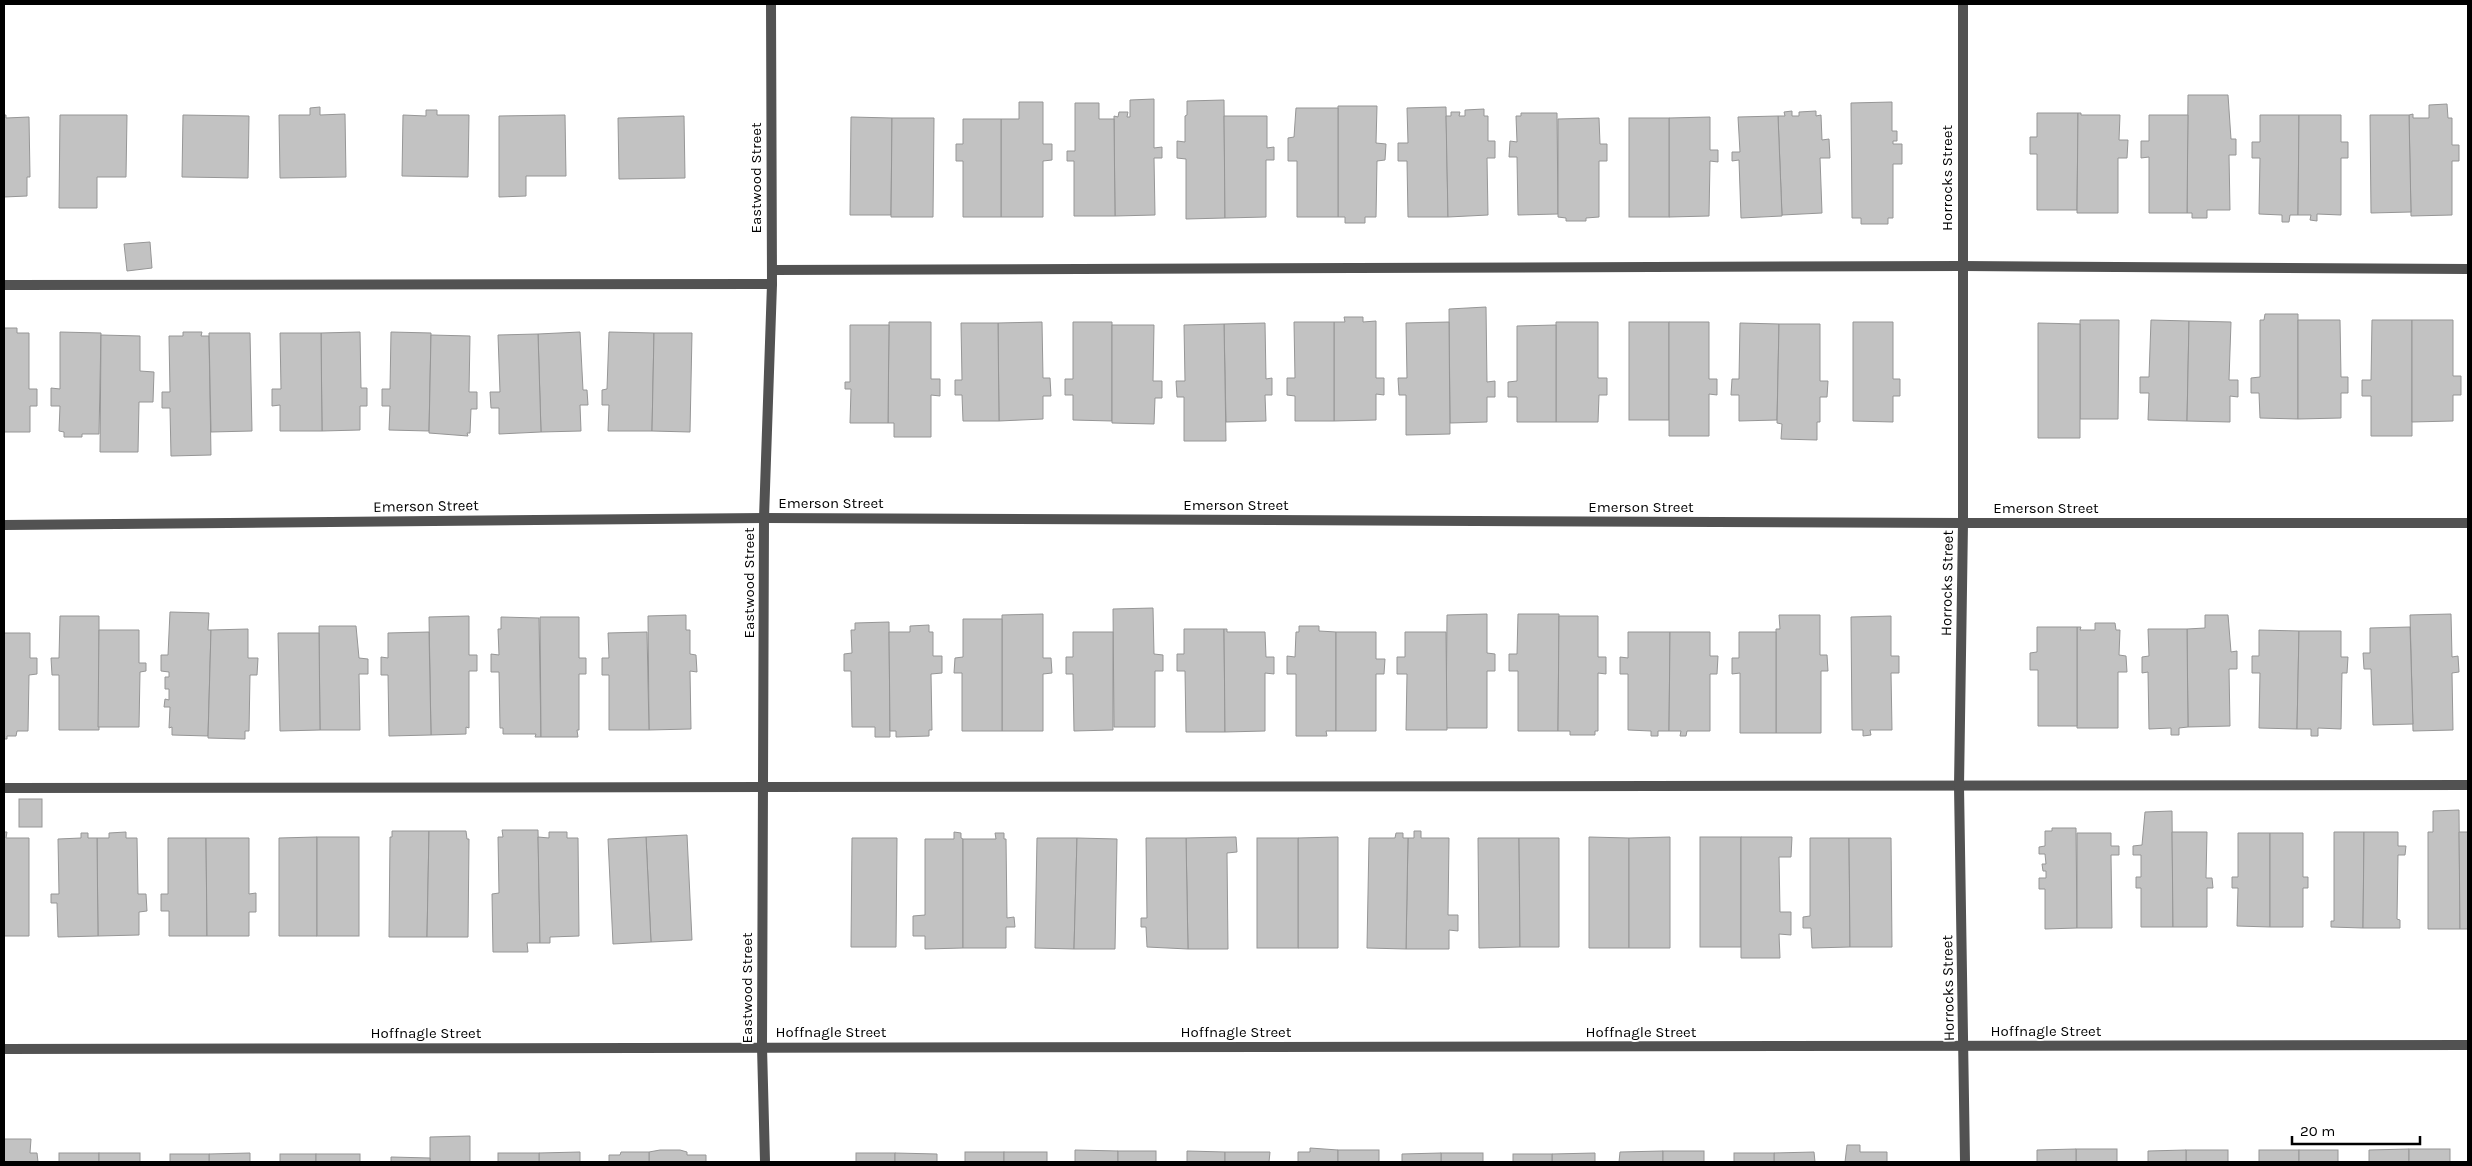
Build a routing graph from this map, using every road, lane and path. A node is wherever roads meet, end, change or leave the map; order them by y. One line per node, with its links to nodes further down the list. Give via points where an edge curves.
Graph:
1 (771, 4): 5 (street, Eastwood Street)
2 (1963, 4): 3 (street, Horrocks Street)
3 (1962, 266): 4 (street); 5 (street); 10 (street, Horrocks Street)
4 (2468, 268)
5 (772, 270): 6 (street, Eastwood Street)
6 (772, 284): 7 (street); 8 (street, Eastwood Street)
7 (4, 285)
8 (764, 518): 10 (street, Emerson Street); 11 (street, Emerson Street); 13 (street, Eastwood Street)
9 (2468, 522): 10 (street, Emerson Street)
10 (1963, 523): 14 (street, Horrocks Street)
11 (4, 525)
12 (2468, 784): 14 (street)
13 (763, 786): 14 (street); 15 (street); 17 (street, Eastwood Street)
14 (1960, 786): 18 (street, Horrocks Street)
15 (4, 788)
16 (2468, 1045): 18 (street, Hoffnagle Street)
17 (762, 1047): 18 (street, Hoffnagle Street); 19 (street, Hoffnagle Street); 20 (street, Eastwood Street)
18 (1964, 1047): 21 (street, Horrocks Street)
19 (4, 1048)
20 (765, 1162)
21 (1965, 1162)

